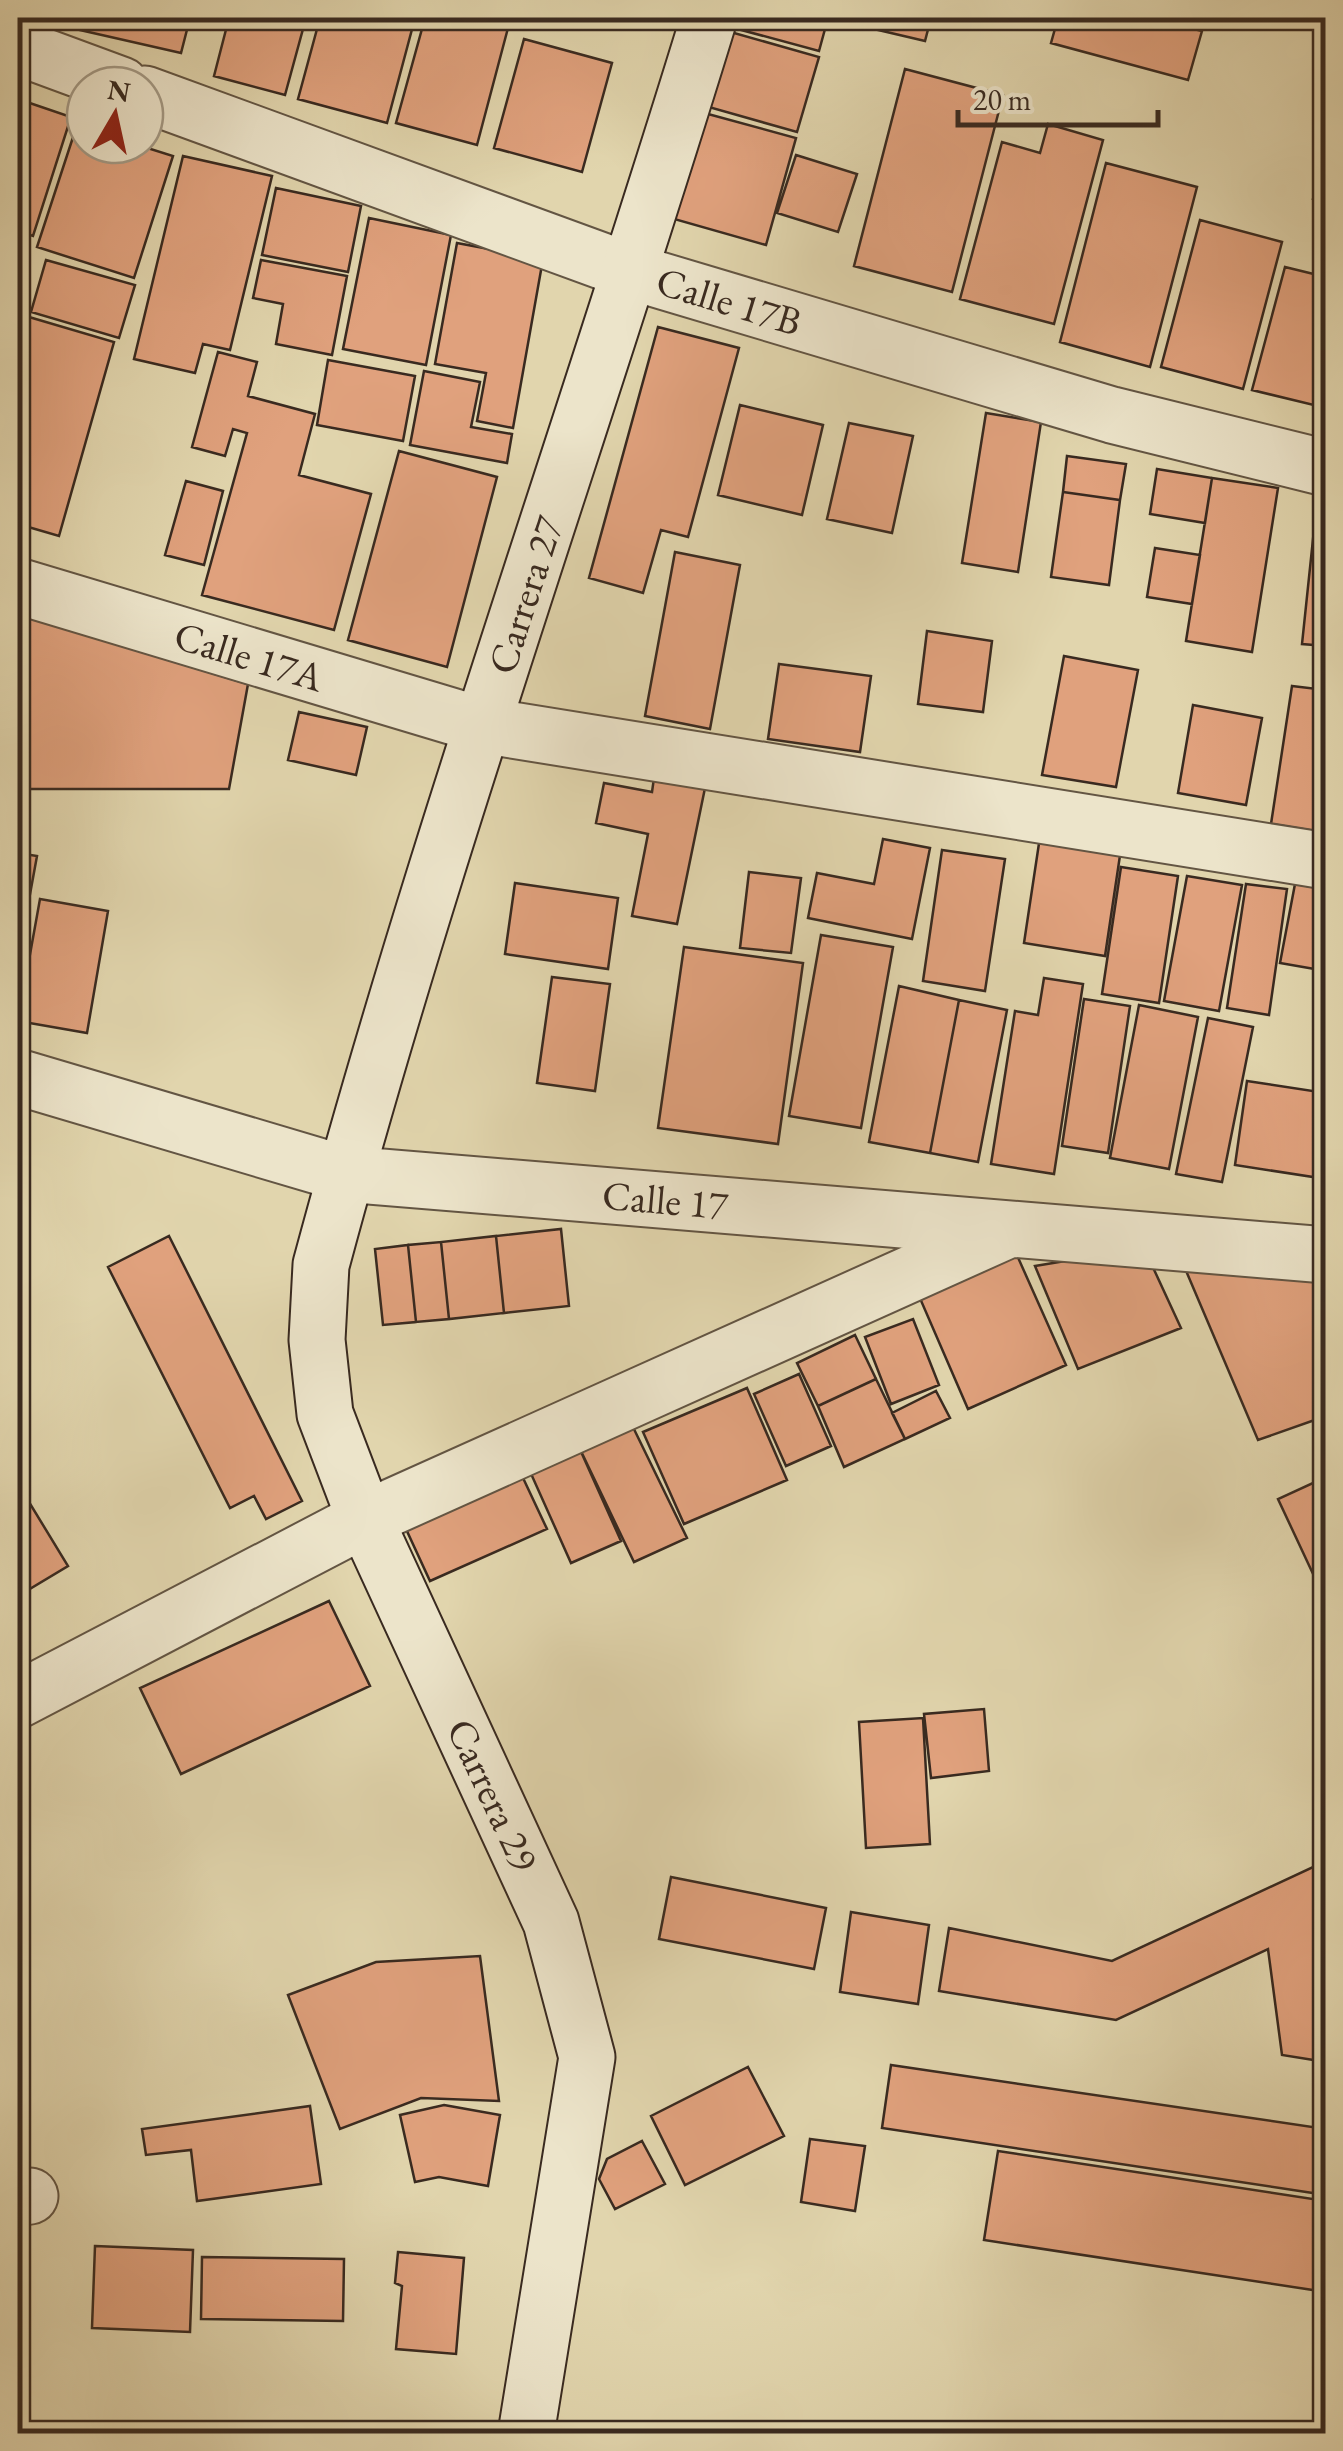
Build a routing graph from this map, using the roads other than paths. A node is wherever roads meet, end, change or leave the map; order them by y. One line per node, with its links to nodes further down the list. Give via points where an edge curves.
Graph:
1 (710, 18): 5 (street, Carrera 27)
2 (18, 47): 3 (street)
3 (66, 65)
4 (165, 101): 5 (street, Calle 17B)
5 (632, 272): 6 (street, Calle 17B, via 1112,415); 8 (street, Carrera 27)
6 (1326, 468)
7 (18, 586): 8 (street, Calle 17A)
8 (482, 725): 9 (street, Calle 17A); 11 (street, Carrera 27)
9 (1326, 861)
10 (18, 1076): 11 (street, Calle 17)
11 (345, 1174): 12 (street, Calle 17); 14 (street, Carrera 29, via 321,1265 317,1340 325,1414)
12 (1012, 1228): 13 (street, Calle 17); 14 (street)
13 (1326, 1254)
14 (364, 1520): 15 (street); 16 (street, Carrera 29, via 551,1922 587,2056)
15 (18, 1700)
16 (526, 2434)

